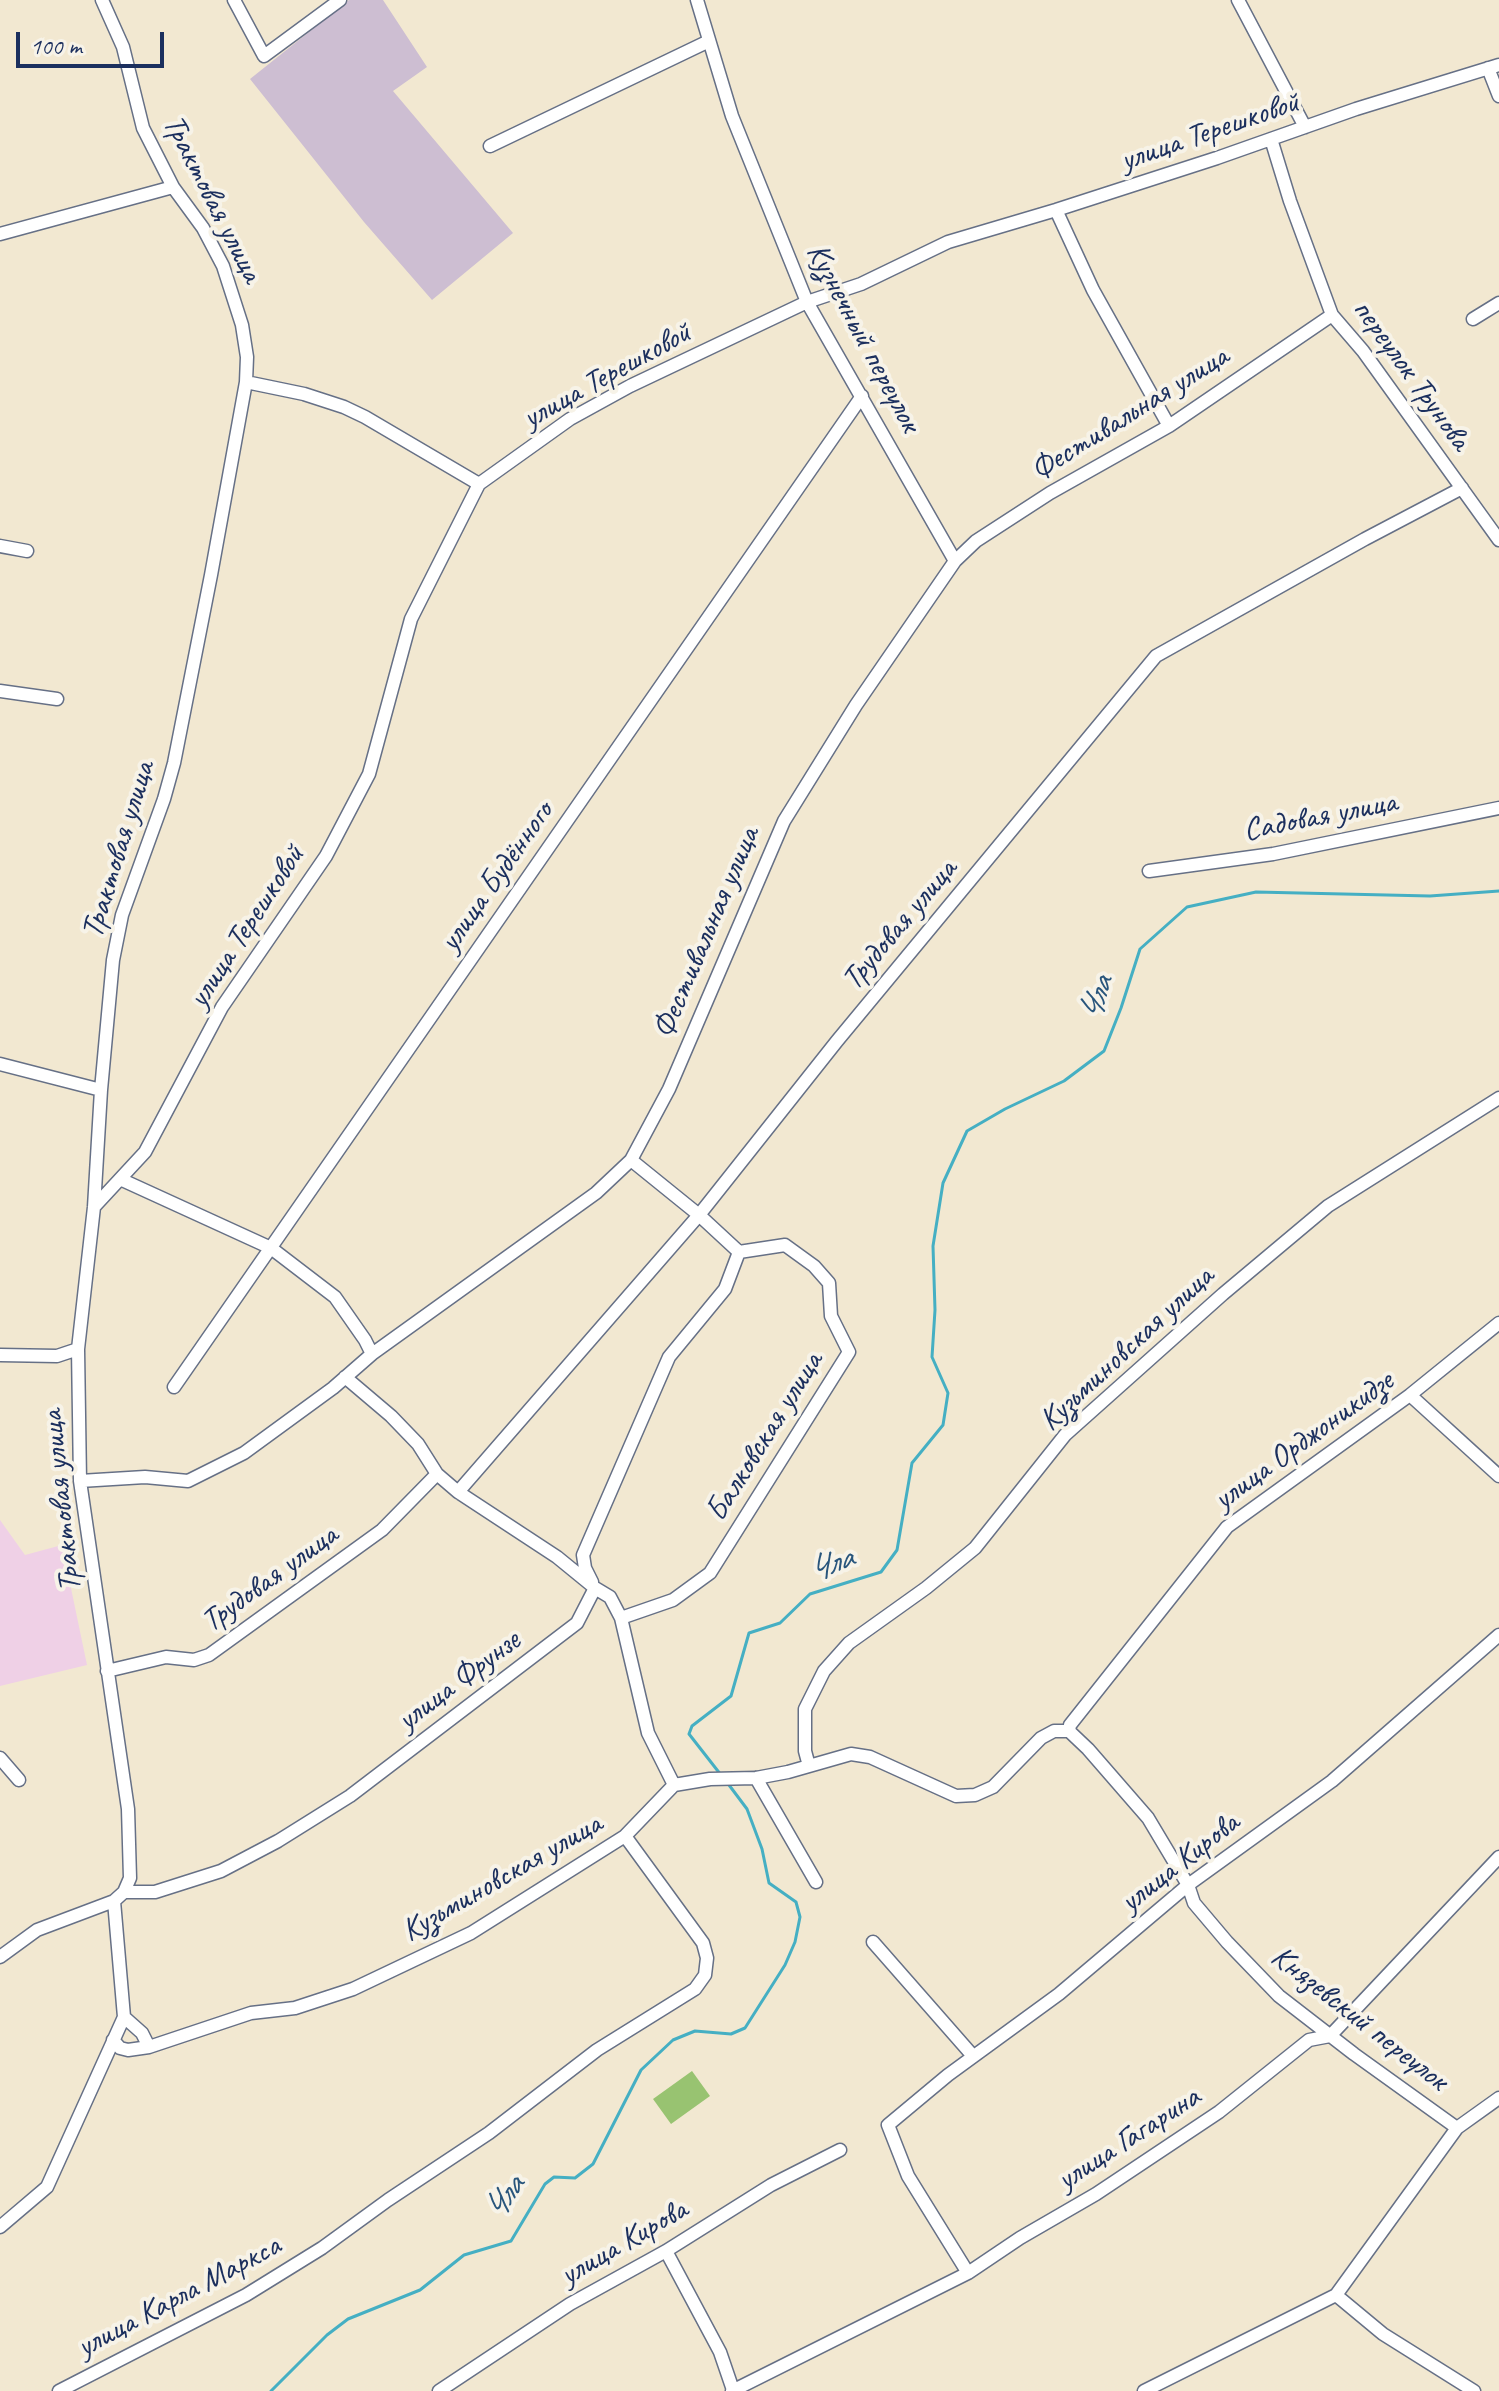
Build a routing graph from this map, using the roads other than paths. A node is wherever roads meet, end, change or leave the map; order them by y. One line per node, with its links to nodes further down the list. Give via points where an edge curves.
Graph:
1 (102, 0): 12 (street, Трактовая улица, via 123,47 143,128)
2 (234, 0): 3 (street, via 264,56)
3 (340, 0)
4 (697, 0): 6 (street, Кузнечный переулок)
5 (1238, 0): 9 (street)
6 (709, 41): 11 (street); 15 (street, Кузнечный переулок, via 732,116)
7 (1493, 66): 8 (street); 9 (street, улица Терешковой)
8 (1499, 96)
9 (1305, 127): 10 (street, улица Терешковой)
10 (1271, 139): 13 (street, улица Терешковой); 17 (street, переулок Трунова)
11 (490, 146)
12 (173, 187): 14 (street); 19 (street, Трактовая улица, via 223,266 242,325)
13 (1056, 210): 15 (street, улица Терешковой, via 948,242 861,284); 21 (street, via 1093,290)
14 (0, 234)
15 (807, 302): 20 (street, Кузнечный переулок); 22 (street, улица Терешковой, via 607,399)
16 (1499, 303): 18 (street)
17 (1332, 315): 21 (street, Фестивальная улица); 23 (street, переулок Трунова)
18 (1473, 319)
19 (246, 382): 22 (street, via 355,412); 33 (street, Трактовая улица, via 174,763 122,915)
20 (862, 396): 27 (street, Кузнечный переулок); 39 (street, улица Будённого)
21 (1169, 426): 27 (street, Фестивальная улица, via 1050,493 976,541)
22 (479, 484): 36 (street, улица Терешковой, via 411,619 369,774 326,856 222,1007 145,1152)
23 (1462, 488): 24 (street, переулок Трунова); 38 (street, Трудовая улица, via 1156,656)
24 (1499, 540)
25 (0, 546): 26 (street)
26 (27, 551)
27 (955, 561): 35 (street, Фестивальная улица, via 784,821 669,1089)
28 (0, 691): 29 (street)
29 (57, 699)
30 (1499, 808): 31 (street, Садовая улица, via 1273,854)
31 (1149, 871)
32 (0, 1064): 33 (street)
33 (101, 1090): 37 (street, Трактовая улица)
34 (1499, 1098): 58 (street, Кузьминовская улица, via 1328,1206 1223,1294 1065,1435 975,1548 849,1643 824,1671 805,1709)
35 (631, 1160): 38 (street); 43 (street, Фестивальная улица, via 596,1193)
36 (120, 1179): 37 (street, улица Терешковой); 39 (street)
37 (94, 1207): 42 (street, Трактовая улица)
38 (699, 1215): 40 (street); 51 (street, Трудовая улица)
39 (271, 1248): 43 (street, via 335,1297); 46 (street, улица Будённого)
40 (739, 1252): 52 (street, via 725,1289 669,1357 615,1479 583,1555); 53 (street, Балковская улица, via 785,1245 814,1266 829,1283 831,1316 849,1352 710,1573 673,1600)
41 (1499, 1323): 47 (street, улица Орджоникидзе)
42 (78, 1349): 44 (street, via 57,1356); 50 (street, Трактовая улица)
43 (372, 1354): 45 (street, Фестивальная улица)
44 (0, 1355)
45 (345, 1377): 48 (street, via 418,1444); 50 (street, Фестивальная улица, via 244,1453 188,1481)
46 (174, 1387)
47 (1410, 1395): 49 (street); 56 (street, улица Орджоникидзе, via 1227,1527)
48 (437, 1474): 51 (street); 55 (street, Трудовая улица, via 382,1530 209,1655 194,1660 166,1657)
49 (1499, 1476)
50 (80, 1481): 55 (street, Трактовая улица)
51 (458, 1492): 52 (street)
52 (595, 1588): 53 (street, via 610,1597); 66 (street, улица Фрунзе, via 577,1623 350,1796 221,1871 155,1892)
53 (621, 1618): 61 (street, via 648,1733)
54 (1499, 1635): 65 (street, улица Кирова, via 1332,1781)
55 (107, 1671): 66 (street, Трактовая улица, via 128,1809 130,1878)
56 (1069, 1731): 58 (street, via 1041,1738 993,1787 975,1795 956,1796 870,1757 851,1754); 65 (street, Князевский переулок, via 1148,1818)
57 (0, 1758): 60 (street)
58 (809, 1766): 59 (street)
59 (756, 1778): 61 (street); 64 (street)
60 (19, 1780)
61 (674, 1785): 62 (street, Кузьминовская улица)
62 (625, 1836): 72 (street, Кузьминовская улица, via 471,1933 353,1989 295,2008 251,2013); 81 (street, улица Карла Маркса, via 703,1943 705,1975 695,1989 597,2050 489,2133 322,2248 246,2295)
63 (1499, 1857): 70 (street, улица Гагарина)
64 (816, 1882)
65 (1188, 1885): 70 (street, Князевский переулок, via 1194,1903 1227,1942 1279,1996); 73 (street, улица Кирова, via 1059,1994)
66 (119, 1897): 68 (street, улица Фрунзе, via 37,1930); 69 (street)
67 (873, 1942): 73 (street)
68 (0, 1957)
69 (124, 2017): 71 (street); 72 (street)
70 (1330, 2036): 75 (street, Князевский переулок); 79 (street, улица Гагарина, via 1309,2040 1219,2112)
71 (113, 2040): 72 (street, via 128,2050); 77 (street, via 47,2187)
72 (149, 2047)
73 (973, 2056): 79 (street, улица Кирова, via 888,2125 908,2176)
74 (1499, 2098): 75 (street)
75 (1457, 2128): 80 (street)
76 (840, 2150): 78 (street, улица Кирова, via 771,2185)
77 (0, 2227)
78 (666, 2251): 82 (street, улица Кирова, via 570,2304); 83 (street, via 720,2352)
79 (968, 2273): 83 (street, улица Гагарина)
80 (1336, 2295): 84 (street); 85 (street, via 1383,2334)
81 (59, 2391)
82 (439, 2391)
83 (733, 2391)
84 (1144, 2391)
85 (1473, 2391)

